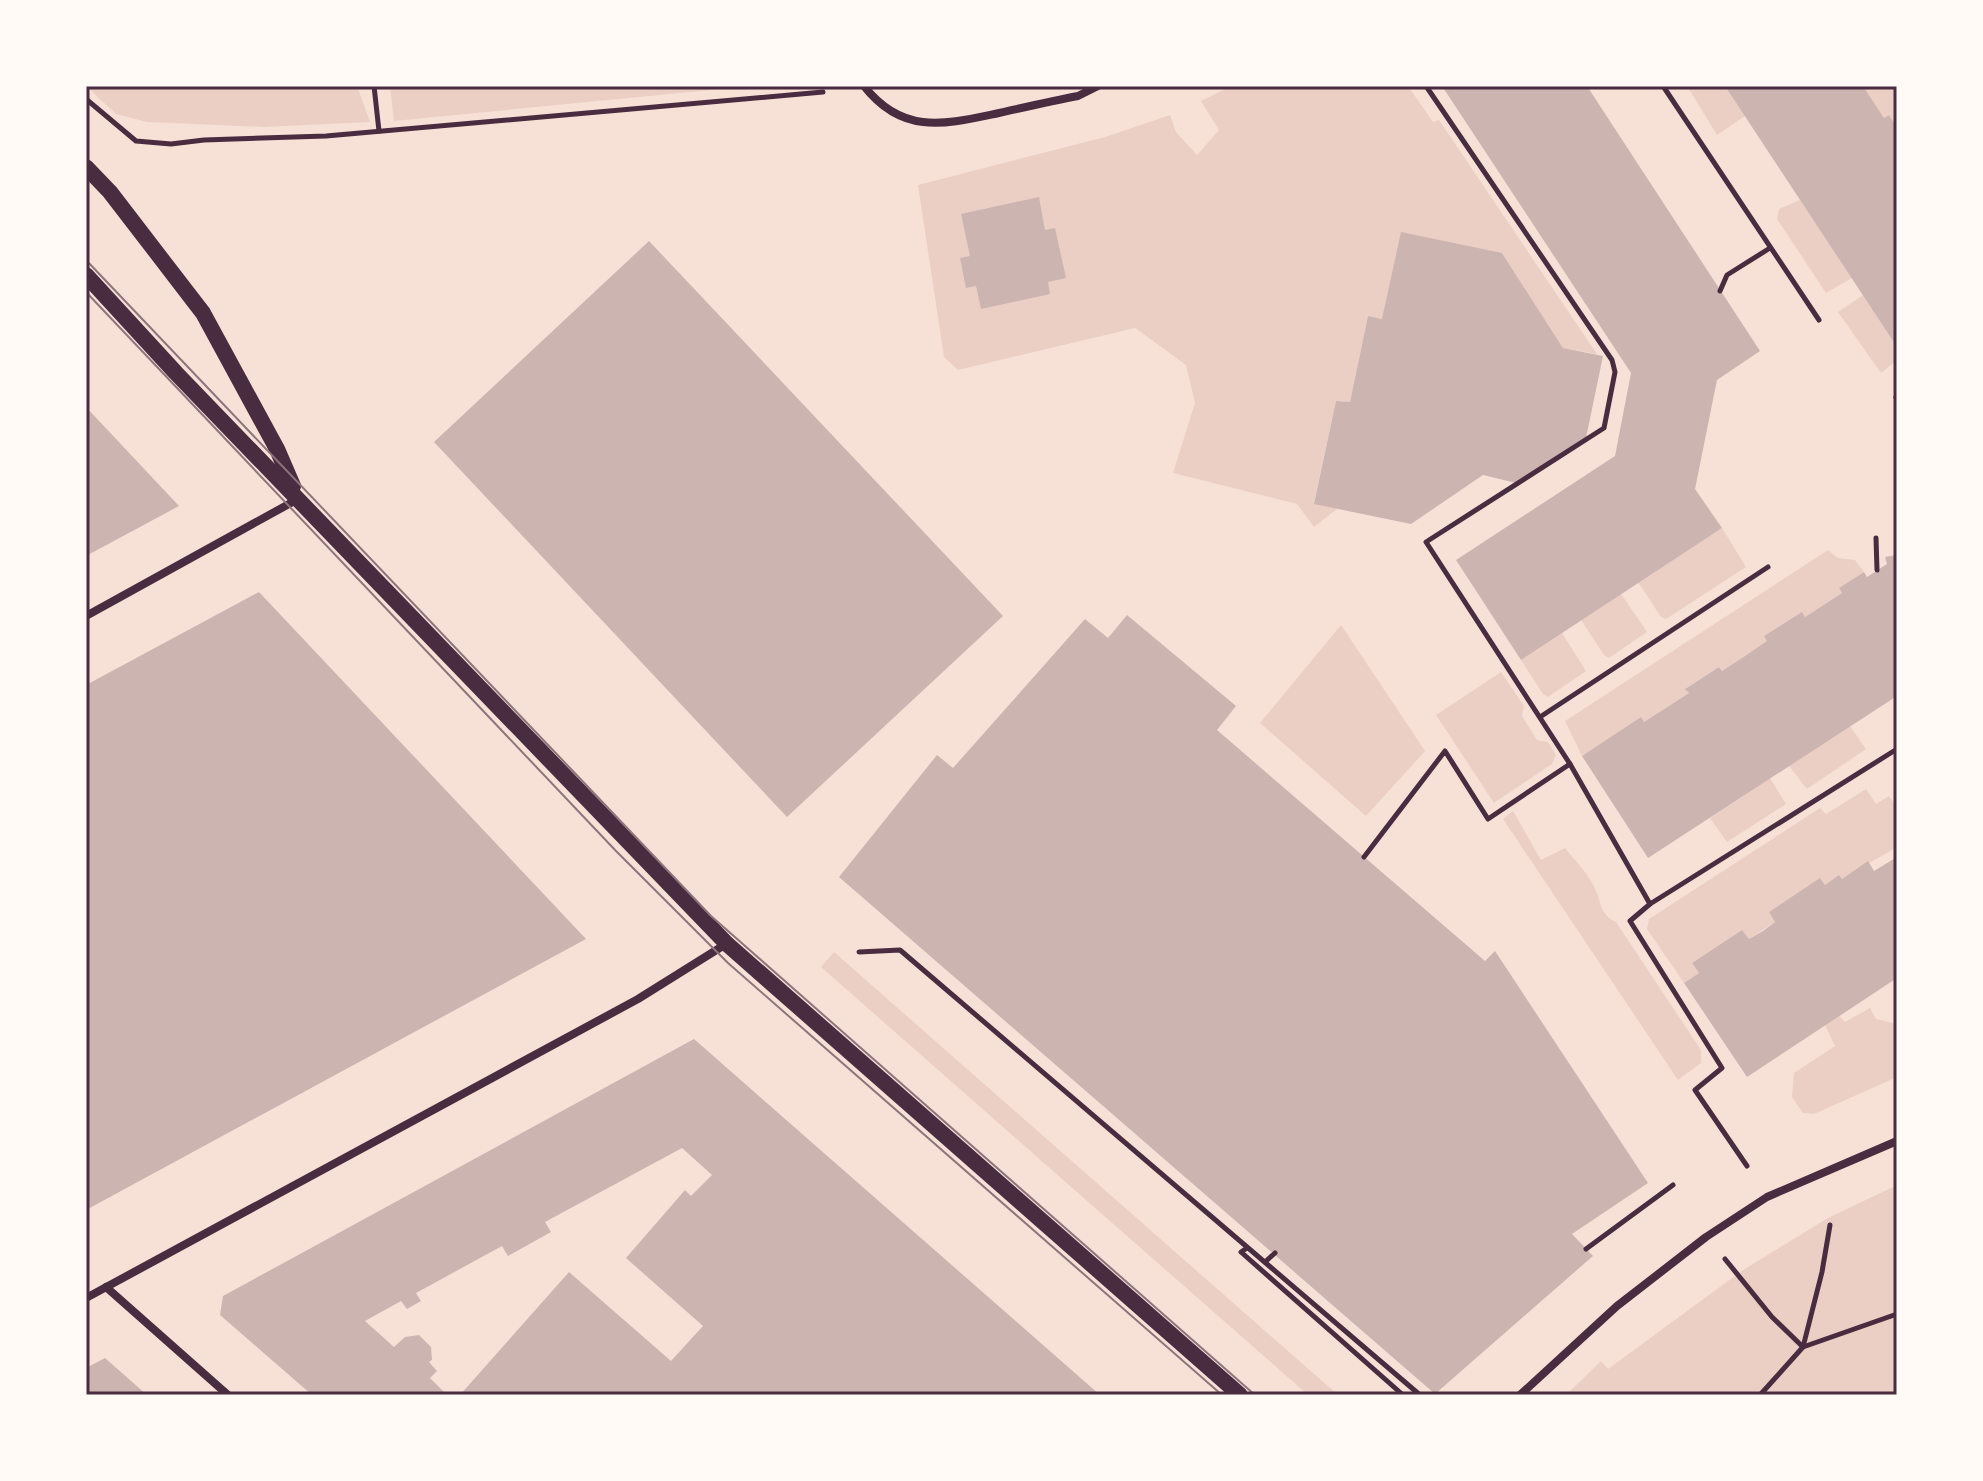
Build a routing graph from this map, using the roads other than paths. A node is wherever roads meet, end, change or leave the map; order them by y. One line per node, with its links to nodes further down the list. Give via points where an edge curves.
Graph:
1 (864, 86): 2 (street, via 898,115 945,124 1078,96)
2 (1098, 86)
3 (86, 167): 5 (main road, via 203,313)
4 (86, 275): 5 (main road)
5 (299, 499): 6 (street); 7 (main road)
6 (86, 616)
7 (727, 944): 9 (street, via 638,999); 12 (main road)
8 (1897, 1141): 13 (street, via 1767,1197 1706,1237 1617,1306)
9 (106, 1287): 10 (street); 11 (street)
10 (86, 1298)
11 (228, 1395)
12 (1240, 1395)
13 (1520, 1395)

